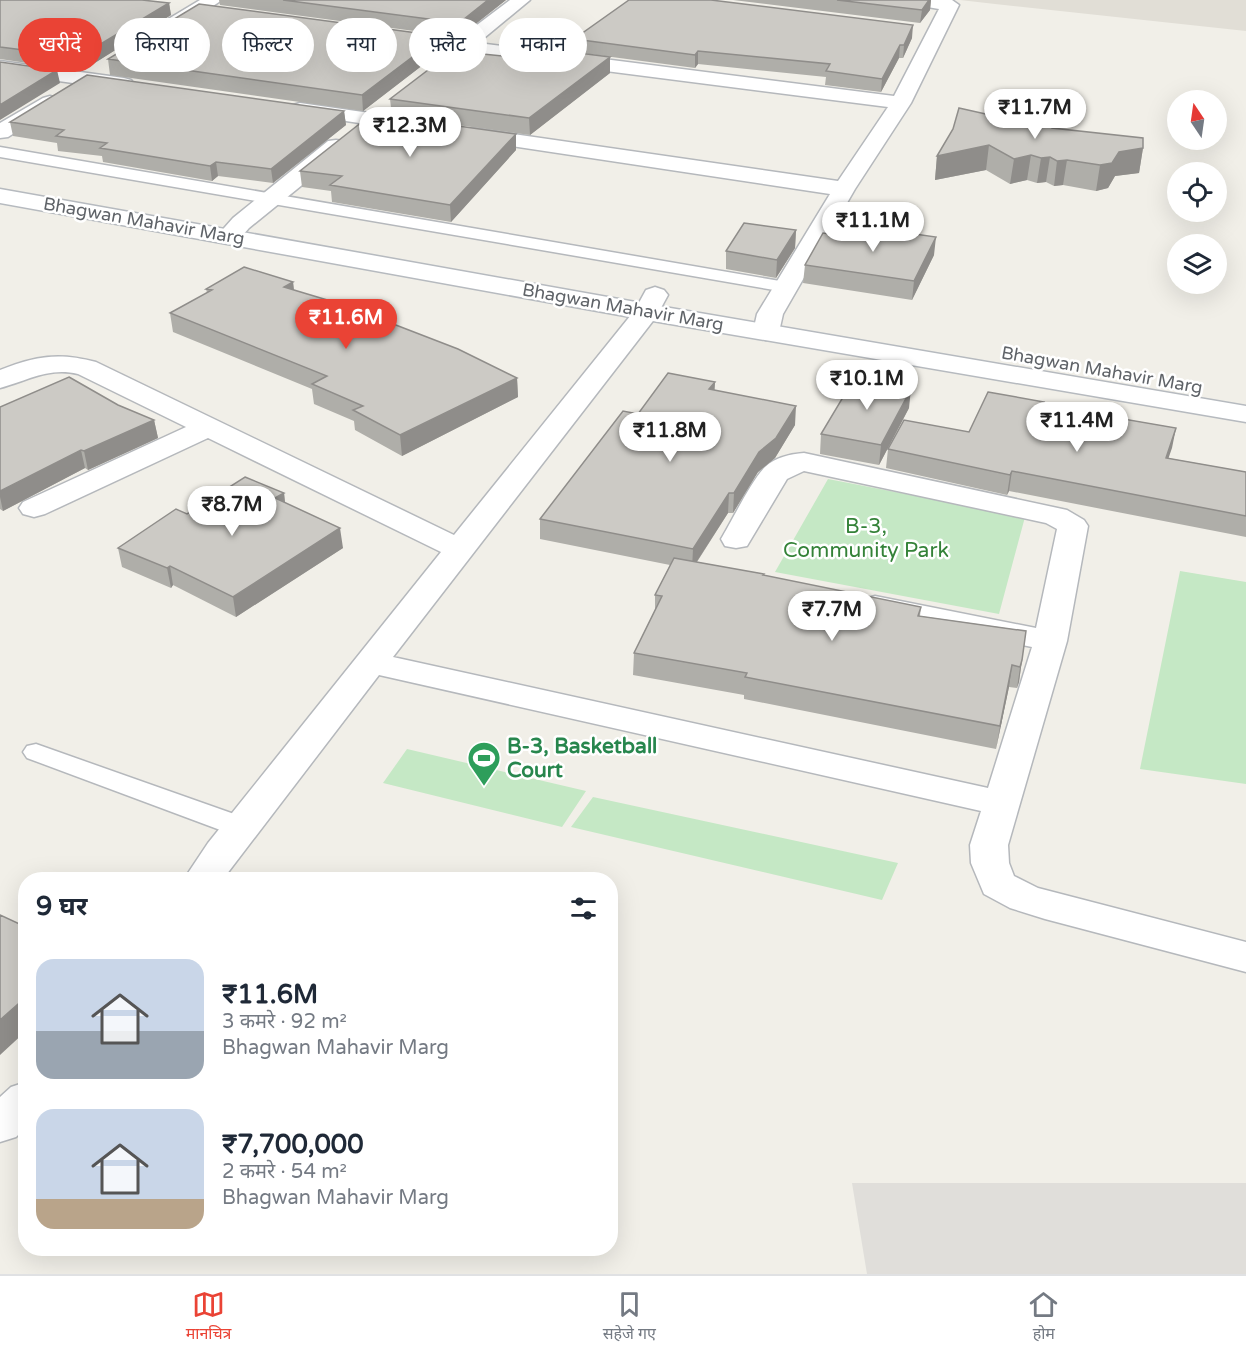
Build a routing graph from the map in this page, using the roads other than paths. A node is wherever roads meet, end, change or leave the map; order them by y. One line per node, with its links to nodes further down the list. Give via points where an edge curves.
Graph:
1 (521, 0): 6 (street)
2 (916, 0): 8 (street, via 950,4)
3 (190, 6): 4 (street); 5 (street)
4 (230, 15)
5 (175, 18)
6 (487, 27)
7 (914, 30): 8 (street)
8 (938, 33): 15 (street)
9 (487, 50): 15 (street)
10 (114, 61): 12 (street)
11 (0, 67): 12 (street)
12 (86, 79): 13 (street); 20 (street)
13 (146, 87)
14 (396, 99): 17 (street)
15 (901, 103): 23 (street)
16 (276, 106): 17 (street)
17 (371, 119): 18 (street); 25 (street)
18 (430, 128)
19 (454, 131): 23 (street)
20 (0, 132)
21 (0, 152): 25 (lane)
22 (0, 183): 26 (street, Bhagwan Mahavir Marg)
23 (844, 189): 27 (street)
24 (0, 196): 26 (street, Bhagwan Mahavir Marg)
25 (269, 199): 26 (street); 27 (lane)
26 (235, 229): 28 (street, Bhagwan Mahavir Marg)
27 (786, 286): 29 (street)
28 (651, 303): 29 (street, Bhagwan Mahavir Marg); 36 (street)
29 (768, 323): 31 (street, Bhagwan Mahavir Marg); 32 (street, Bhagwan Mahavir Marg)
30 (0, 380): 33 (street, via 42,364 73,363)
31 (1246, 394)
32 (1246, 414)
33 (208, 427): 34 (street); 36 (street)
34 (34, 508)
35 (736, 539): 38 (street, via 776,473 792,463 804,462 1056,516 1073,526)
36 (458, 549): 39 (street)
37 (841, 599): 38 (street)
38 (1050, 641): 41 (street)
39 (369, 662): 41 (street); 42 (street)
40 (36, 752): 42 (lane)
41 (1000, 803): 44 (street, via 989,845 990,863 998,884 1024,898 1059,909)
42 (241, 827): 43 (street)
43 (208, 872)
44 (1246, 957)
45 (18, 1107): 46 (street)
46 (0, 1124)

